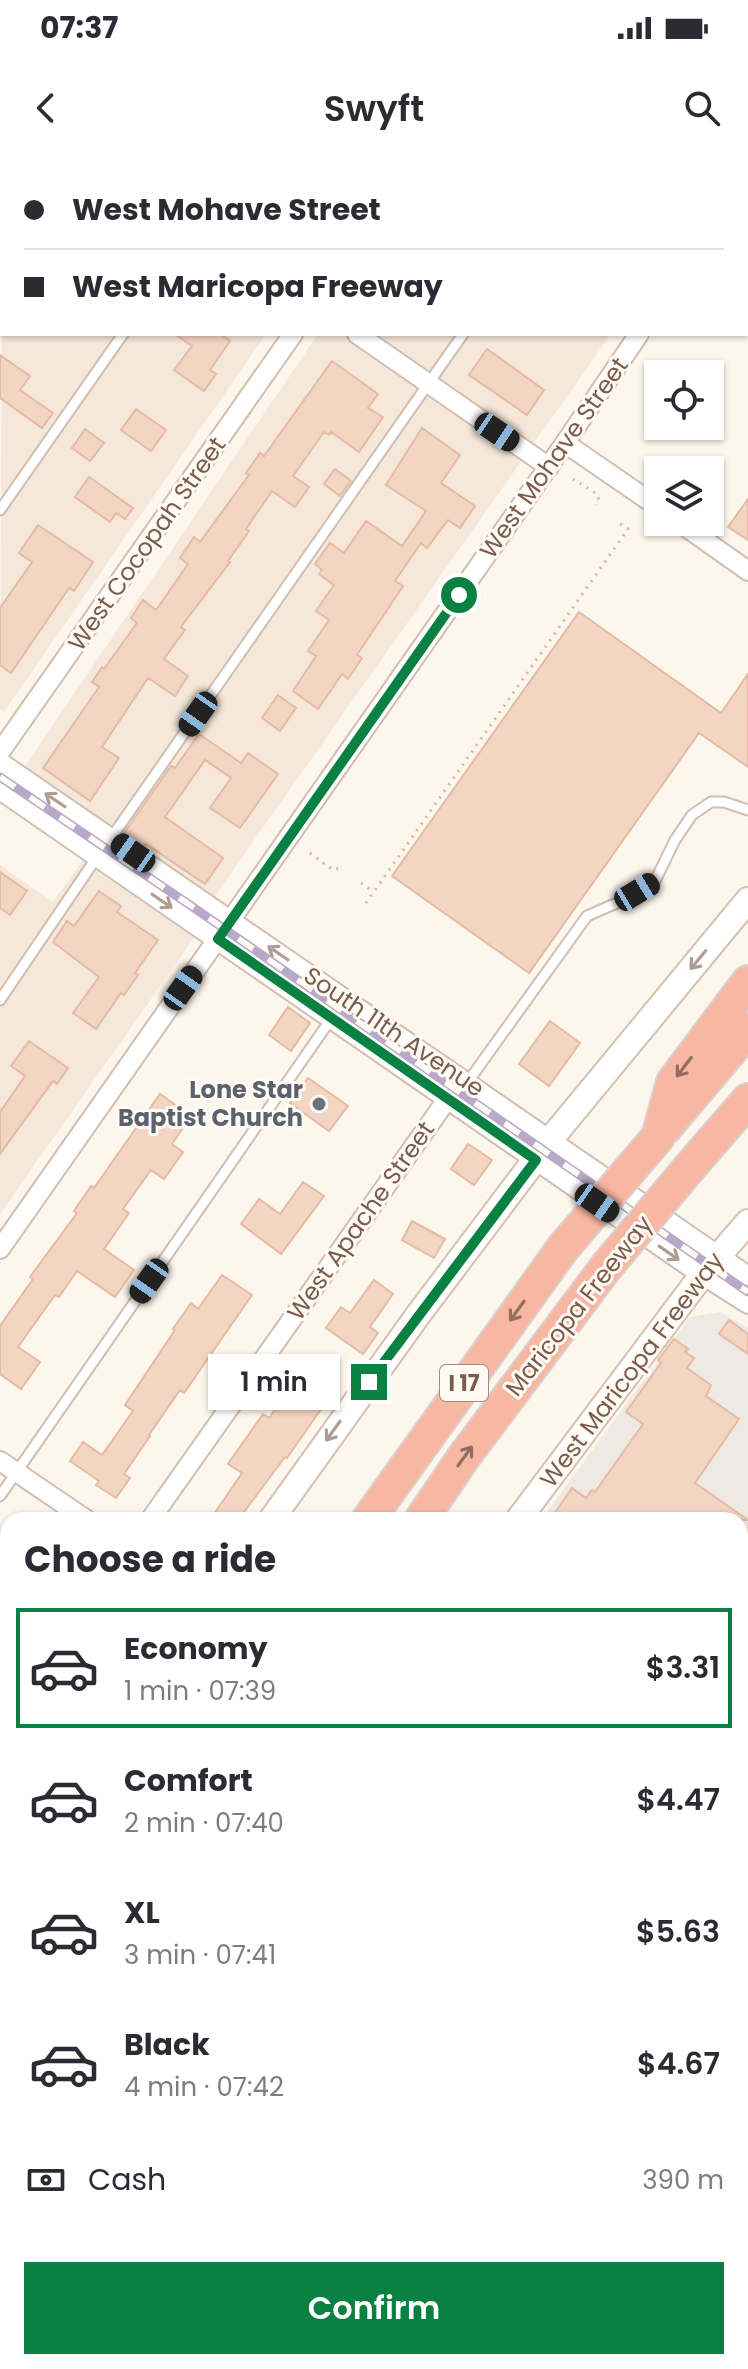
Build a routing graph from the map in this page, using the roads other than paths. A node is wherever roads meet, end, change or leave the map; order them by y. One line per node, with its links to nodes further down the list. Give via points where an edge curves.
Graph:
1 (122, 336): 10 (lane)
2 (292, 336): 13 (street, West Cocopah Street)
3 (360, 336): 6 (street)
4 (462, 336): 6 (lane)
5 (638, 336): 7 (street, West Mohave Street)
6 (427, 385): 8 (street); 17 (lane)
7 (565, 443): 8 (street, West Mohave Street); 9 (street)
8 (549, 467): 20 (street, West Mohave Street)
9 (644, 497)
10 (0, 510)
11 (699, 536): 12 (street)
12 (748, 571)
13 (0, 752)
14 (0, 762): 17 (street, South 11th Avenue, one-way to 14)
15 (0, 790): 18 (street, South 11th Avenue)
16 (748, 810): 26 (lane, via 711,802 692,815 655,881 587,916)
17 (111, 838): 20 (street, South 11th Avenue)
18 (97, 857): 21 (street, South 11th Avenue, one-way to 21); 23 (lane)
19 (748, 900): 31 (main road, one-way to 31)
20 (230, 921): 21 (street, West Mohave Street); 26 (street, South 11th Avenue, one-way to 20)
21 (218, 939): 24 (street, South 11th Avenue); 35 (street, West Mohave Street)
22 (748, 982): 30 (highway, one-way to 30, via 673,1082)
23 (0, 1000)
24 (331, 1019): 27 (street, South 11th Avenue); 41 (lane)
25 (748, 1030): 30 (highway, Maricopa Freeway / I 17)
26 (465, 1081): 27 (street, West Apache Street); 31 (street, South 11th Avenue)
27 (448, 1099): 32 (street, South 11th Avenue); 44 (street, West Apache Street)
28 (748, 1100): 33 (highway, Maricopa Freeway / I 17)
29 (748, 1123): 33 (highway)
30 (658, 1137): 46 (highway, Maricopa Freeway / I 17, one-way to 46, bridge, via 563,1248)
31 (550, 1140): 32 (main road); 36 (street, South 11th Avenue)
32 (536, 1160): 37 (street, South 11th Avenue, one-way to 37); 45 (main road, one-way to 45)
33 (690, 1167): 47 (highway, Maricopa Freeway / I 17, one-way to 33, bridge, via 607,1266)
34 (748, 1222): 36 (main road, West Maricopa Freeway)
35 (0, 1249)
36 (718, 1255): 37 (main road, West Maricopa Freeway); 38 (street, South 11th Avenue)
37 (702, 1275): 39 (street, South 11th Avenue); 48 (main road, West Maricopa Freeway)
38 (748, 1276)
39 (748, 1304)
40 (0, 1461): 41 (street)
41 (17, 1472): 42 (lane); 43 (street)
42 (0, 1496)
43 (75, 1512)
44 (156, 1512)
45 (277, 1512)
46 (374, 1512)
47 (426, 1512)
48 (524, 1512)

